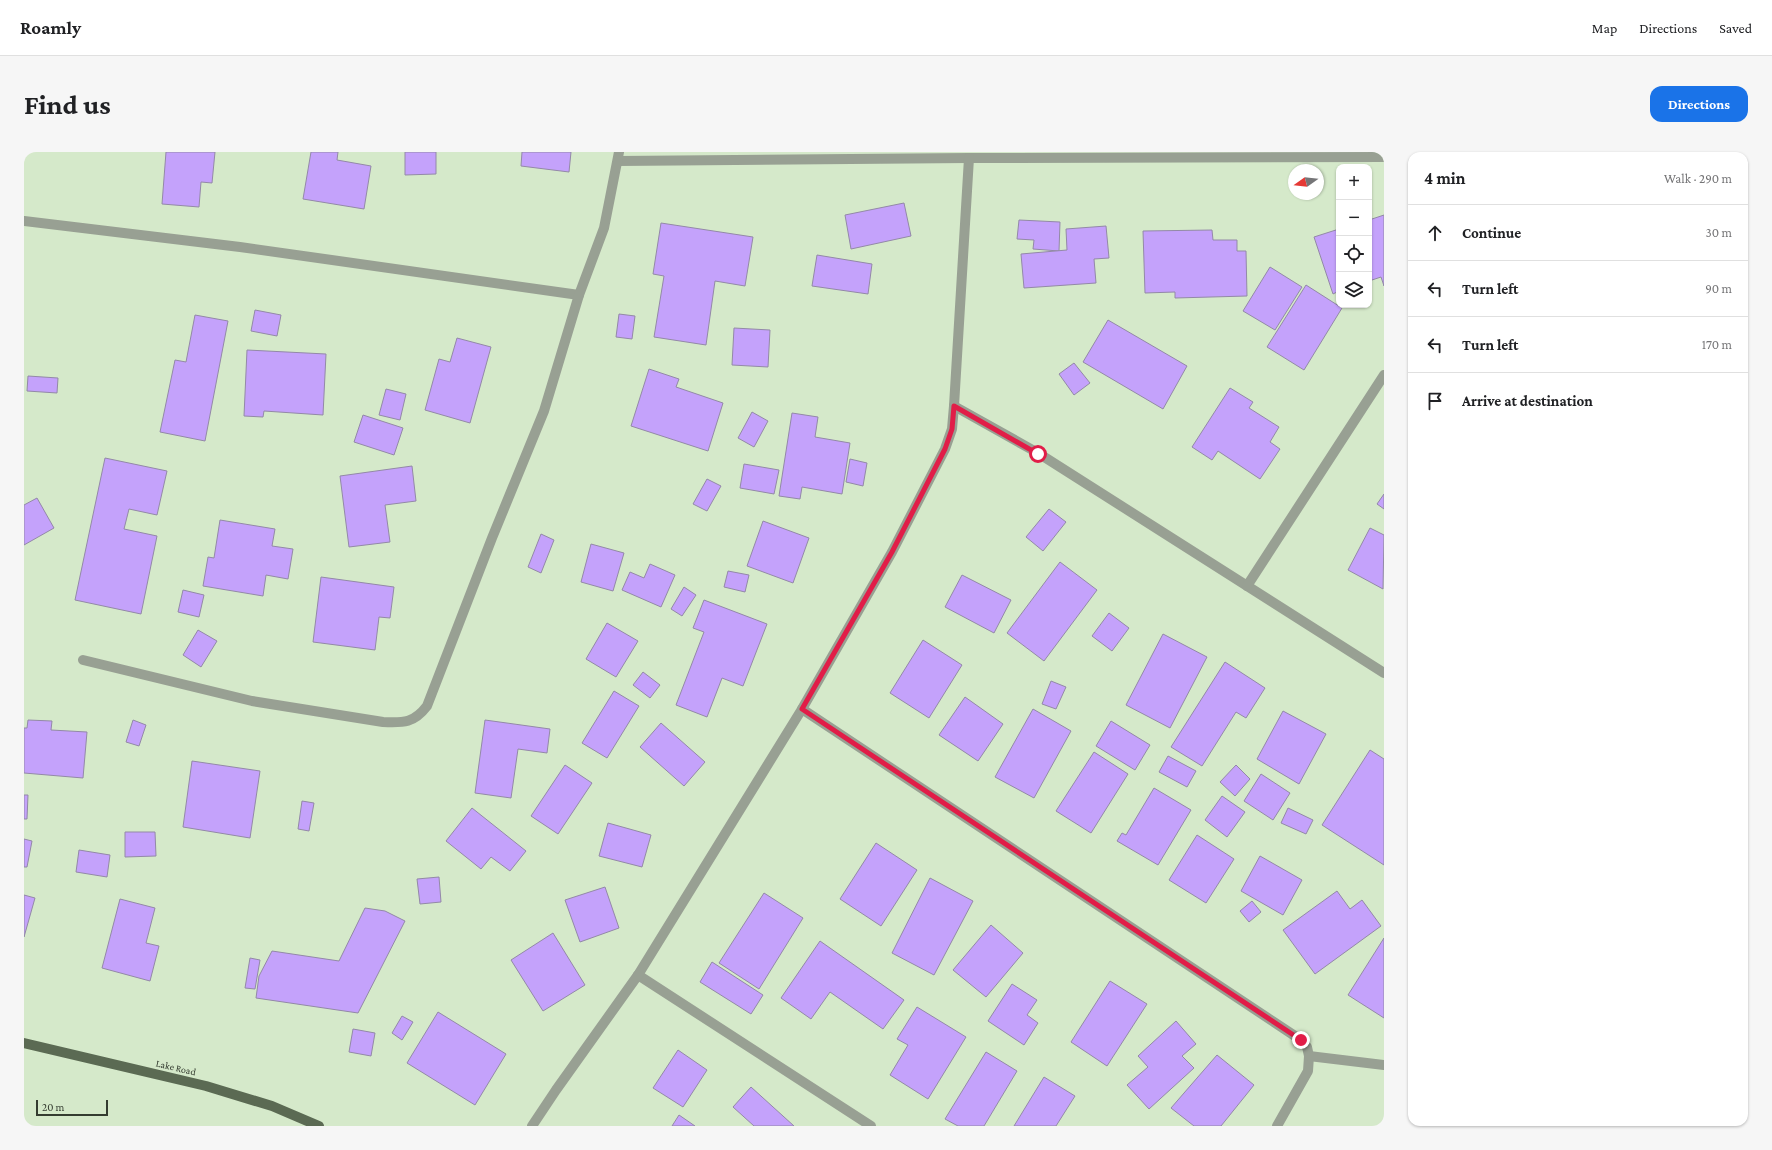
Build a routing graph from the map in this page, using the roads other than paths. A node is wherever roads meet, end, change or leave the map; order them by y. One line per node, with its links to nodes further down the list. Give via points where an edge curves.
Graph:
1 (619, 156): 3 (street); 5 (street, via 604,228)
2 (1384, 157): 3 (street)
3 (969, 158): 7 (street)
4 (24, 221): 5 (street, via 240,247)
5 (579, 295): 9 (street, via 544,411 427,706 421,715 410,721 383,722 252,701)
6 (1384, 375): 8 (street)
7 (954, 406): 8 (street, via 1038,454); 11 (street, via 952,429 945,449 892,552)
8 (1247, 586): 10 (street)
9 (83, 660)
10 (1384, 673)
11 (802, 709): 12 (street); 14 (street, via 1301,1040 1307,1047)
12 (638, 975): 17 (street); 18 (street)
13 (24, 1043): 16 (main road, Lake Road, via 206,1086 272,1106)
14 (1309, 1056): 15 (street); 19 (street, via 1308,1071)
15 (1384, 1065)
16 (319, 1126)
17 (532, 1126)
18 (871, 1126)
19 (1277, 1126)

